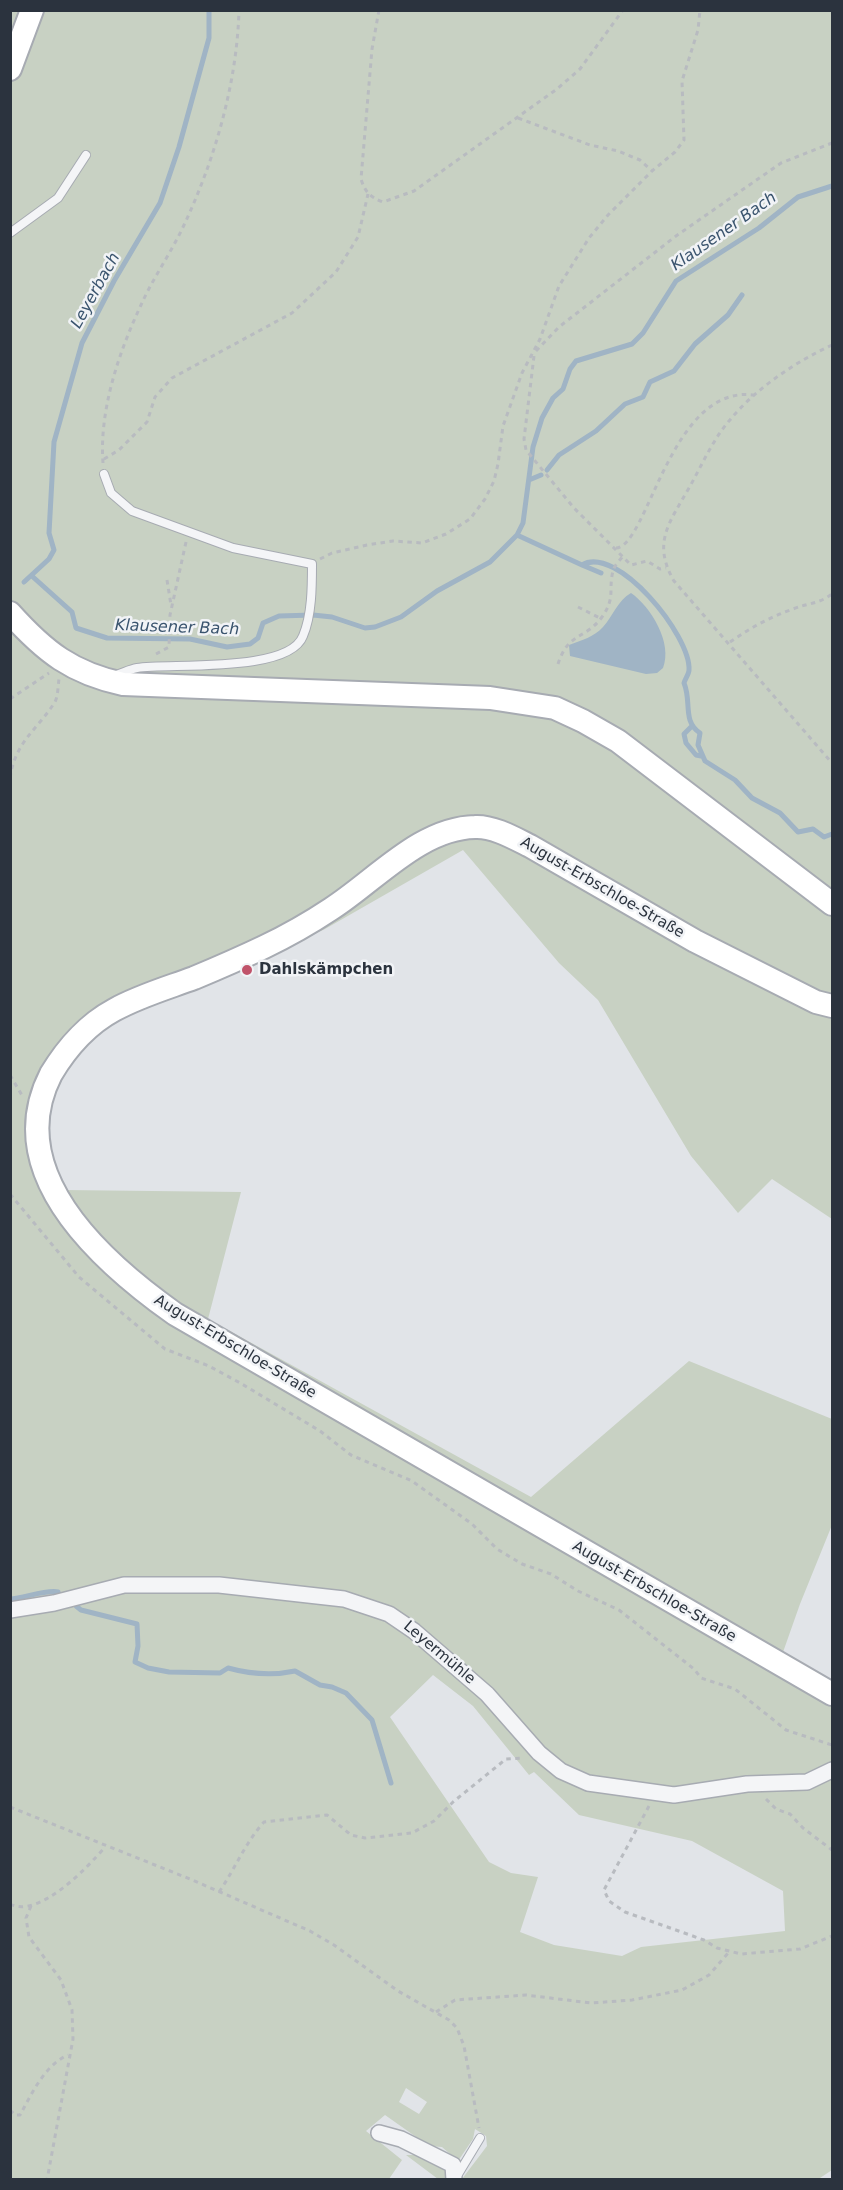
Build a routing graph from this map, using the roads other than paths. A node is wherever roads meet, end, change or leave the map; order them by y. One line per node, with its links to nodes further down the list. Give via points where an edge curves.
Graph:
1 (32, 10): 2 (main road)
2 (10, 69)
3 (86, 155): 4 (lane, via 58,198)
4 (10, 233)
5 (104, 474): 7 (lane, via 111,493 132,511 233,548 312,564 303,637 282,654 258,661 136,668)
6 (10, 613): 7 (main road, via 62,662)
7 (103, 680): 8 (main road, via 221,690 490,698 555,708 618,741)
8 (832, 904)
9 (832, 1006): 11 (main road, August-Erbschloe-Straße, via 816,1002 695,941 530,846 476,826 423,843 332,909 274,942 113,1010 59,1060 35,1117 43,1170 52,1191 75,1228 138,1288 175,1314)
10 (10, 1610): 12 (street, Leyermühle, via 135,1585 219,1585 344,1599 376,1608 414,1631 487,1694 539,1753 561,1771 588,1783 674,1795 755,1784 807,1782)
11 (832, 1694)
12 (832, 1770)
13 (379, 2133): 15 (street, via 401,2139 453,2165)
14 (480, 2138): 15 (lane)
15 (455, 2178)

